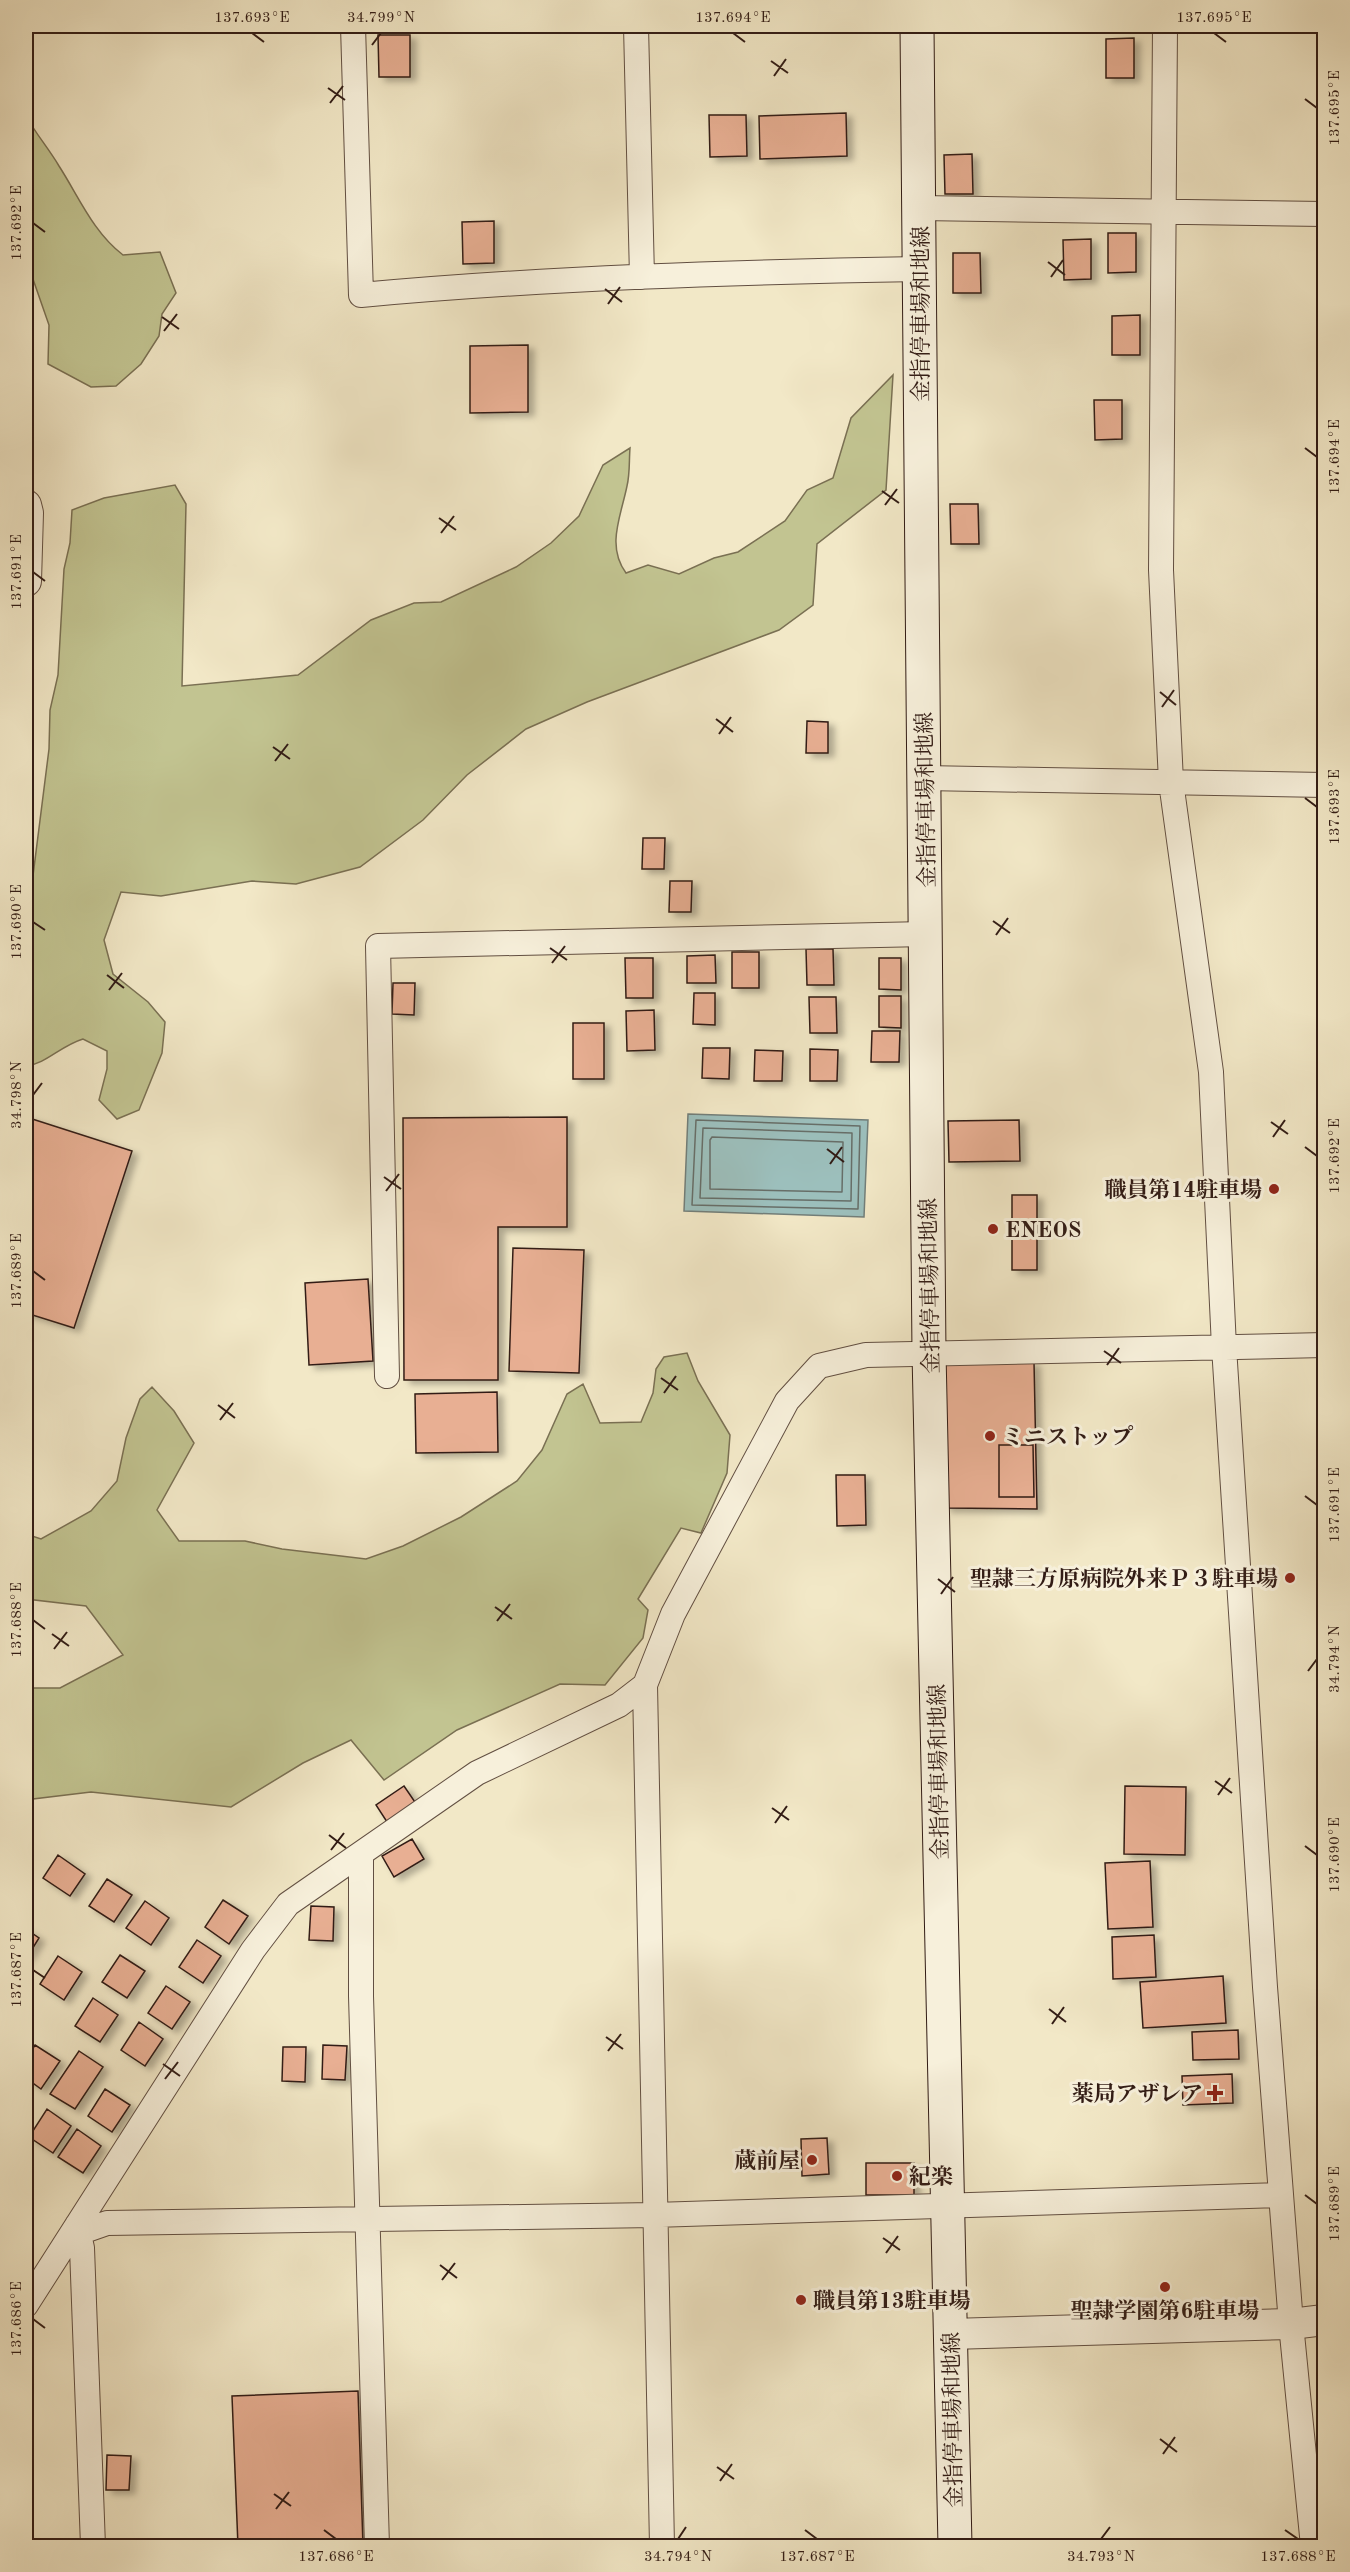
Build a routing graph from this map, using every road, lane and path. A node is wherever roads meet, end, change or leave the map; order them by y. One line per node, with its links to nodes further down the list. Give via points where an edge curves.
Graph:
1 (353, 26): 9 (street, via 361,296 449,287)
2 (636, 26): 9 (street)
3 (917, 26): 5 (main road, 金指停車場和地線)
4 (1165, 26): 6 (street)
5 (920, 208): 6 (street); 8 (main road, 金指停車場和地線)
6 (1165, 214): 7 (street); 13 (street, via 1161,570)
7 (1324, 214)
8 (920, 268): 9 (street); 12 (main road, 金指停車場和地線)
9 (642, 277)
10 (26, 505): 11 (street)
11 (26, 581)
12 (924, 778): 13 (street); 15 (main road, 金指停車場和地線)
13 (1171, 782): 14 (street); 17 (street, via 1210,1072)
14 (1324, 785)
15 (926, 934): 18 (main road, 金指停車場和地線); 19 (street, via 378,946)
16 (1324, 1345): 17 (street)
17 (1224, 1347): 18 (street); 22 (street)
18 (929, 1353): 20 (street, via 866,1355 819,1366 787,1401 673,1614); 23 (main road, 金指停車場和地線)
19 (387, 1376)
20 (645, 1685): 21 (street, via 619,1705 477,1773); 24 (street)
21 (361, 1855): 25 (street, via 361,1996); 26 (street, via 288,1904 254,1950)
22 (1281, 2195): 23 (street); 29 (street)
23 (946, 2205): 24 (street); 30 (main road, 金指停車場和地線)
24 (654, 2215): 25 (street); 33 (street)
25 (369, 2219): 26 (street, via 106,2223 87,2230); 32 (street)
26 (77, 2225): 27 (street); 31 (street, via 82,2248)
27 (26, 2305)
28 (1324, 2320): 29 (street)
29 (1291, 2324): 30 (street); 35 (street)
30 (951, 2334): 34 (main road, 金指停車場和地線)
31 (93, 2547)
32 (377, 2547)
33 (662, 2547)
34 (955, 2547)
35 (1313, 2547)

